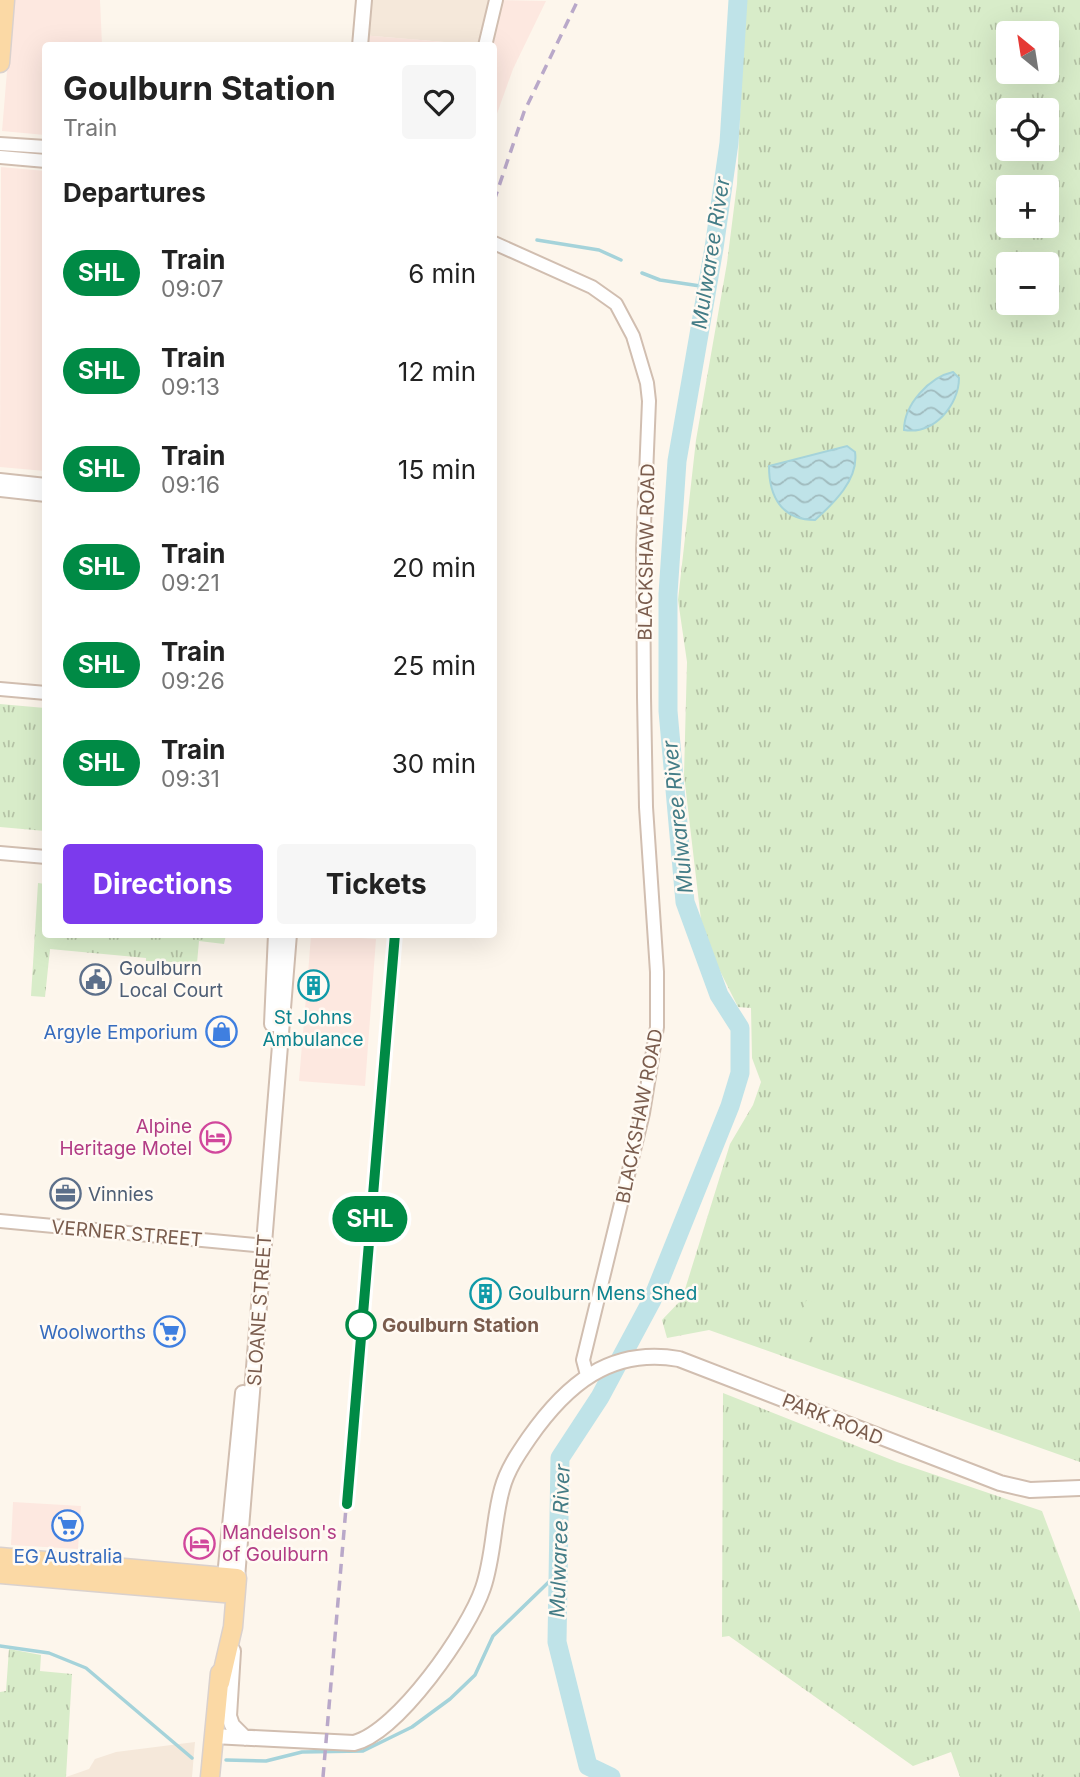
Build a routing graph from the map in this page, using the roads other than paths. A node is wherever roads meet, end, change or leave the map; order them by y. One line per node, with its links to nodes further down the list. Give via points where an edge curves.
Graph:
1 (5, 0): 6 (main road)
2 (363, 0): 4 (street)
3 (496, 0): 5 (street)
4 (360, 42)
5 (486, 42)
6 (0, 63)
7 (0, 144): 8 (street)
8 (42, 147)
9 (0, 157): 10 (street)
10 (42, 161)
11 (497, 244): 13 (street, BLACKSHAW ROAD)
12 (497, 251): 13 (street, BLACKSHAW ROAD)
13 (547, 268): 26 (street, BLACKSHAW ROAD, via 592,287 619,308 642,364 649,411 644,697 657,1027 643,1113 583,1360)
14 (0, 480): 15 (street)
15 (42, 485)
16 (0, 490): 17 (street)
17 (42, 495)
18 (0, 689): 19 (street)
19 (42, 693)
20 (0, 853): 21 (street)
21 (42, 857)
22 (286, 938): 25 (street, SLOANE STREET, via 271,1049)
23 (286, 938): 31 (street, SLOANE STREET)
24 (0, 1221): 25 (street, VERNER STREET)
25 (255, 1245): 31 (street, SLOANE STREET)
26 (587, 1375): 27 (street, PARK ROAD, via 638,1359 668,1357 1000,1483 1030,1490); 35 (street, via 563,1395 511,1466 477,1602 397,1716 369,1738 354,1743)
27 (1080, 1488)
28 (0, 1557): 29 (main road)
29 (80, 1572): 30 (main road); 31 (main road)
30 (0, 1574)
31 (230, 1586): 32 (main road, SLOANE STREET); 33 (main road, SLOANE STREET)
32 (233, 1628): 33 (main road, SLOANE STREET); 35 (street, via 229,1716)
33 (220, 1683): 34 (main road, SLOANE STREET)
34 (214, 1736): 35 (street); 36 (main road, SLOANE STREET)
35 (245, 1738)
36 (209, 1777)

